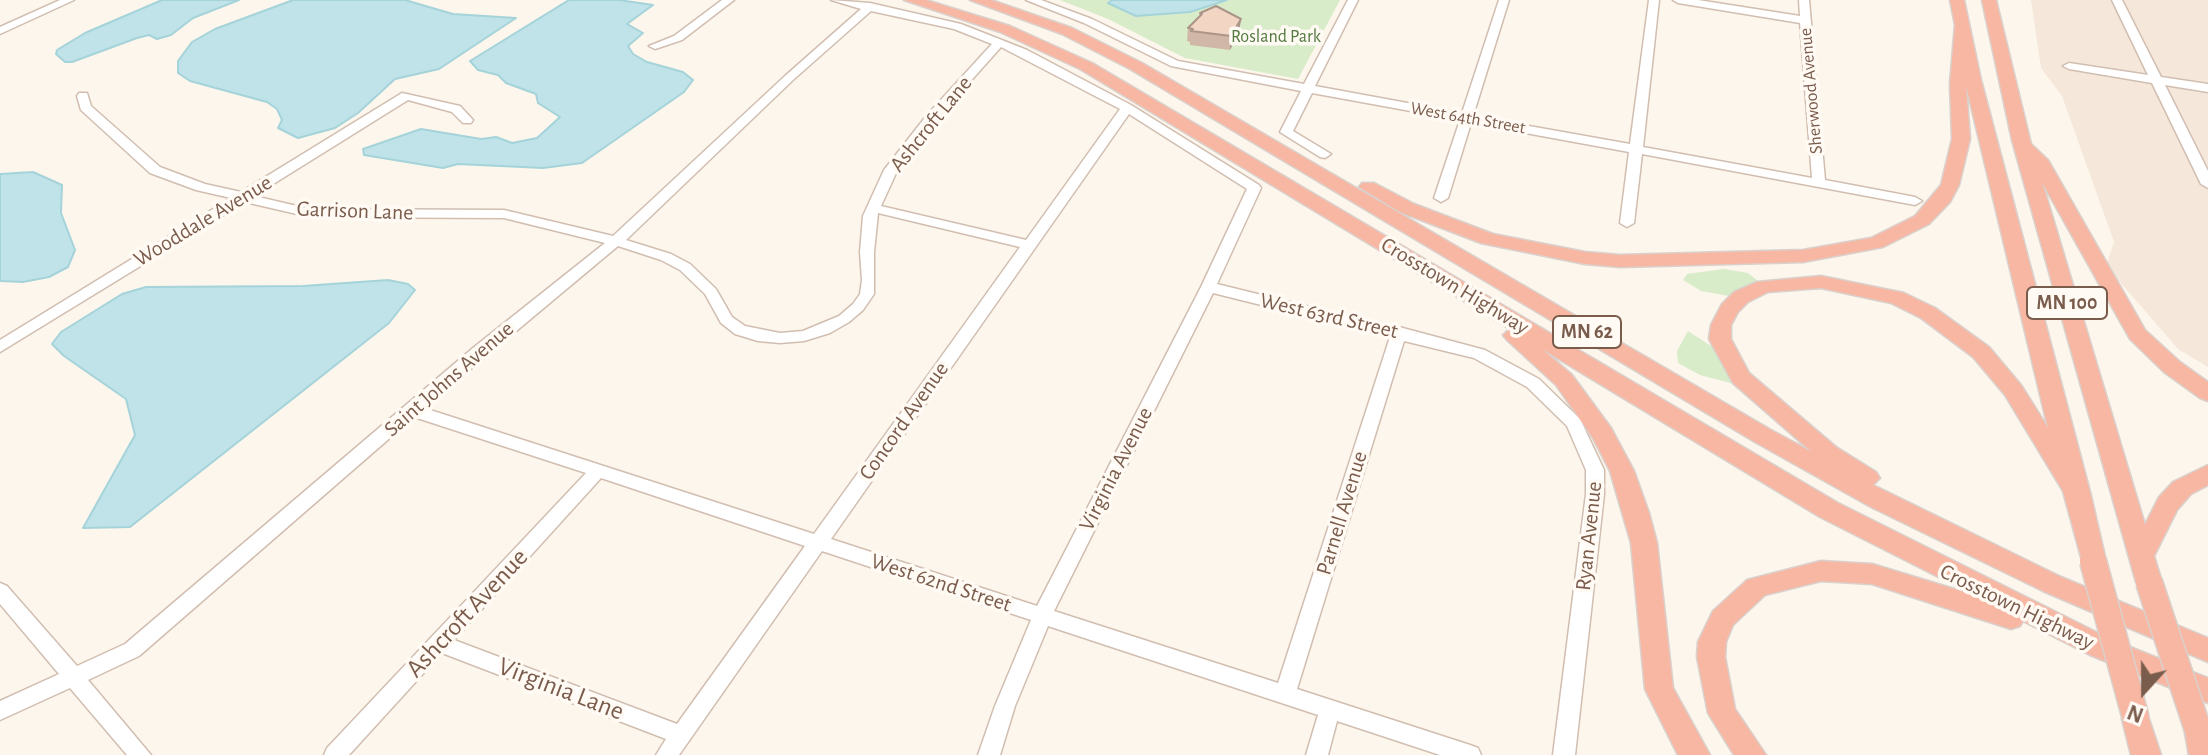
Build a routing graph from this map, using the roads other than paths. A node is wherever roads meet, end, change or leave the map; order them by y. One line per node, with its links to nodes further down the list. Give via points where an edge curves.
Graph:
1 (69, 0): 18 (street)
2 (729, 0): 20 (street, via 678,38)
3 (836, 0): 15 (street)
4 (911, 0): 43 (highway, Crosstown Highway / MN 62, via 1005,29 1086,66)
5 (977, 0): 23 (highway, Crosstown Highway / MN 62, via 1067,31)
6 (1031, 0): 25 (street, West 64th Street, via 1175,64)
7 (1353, 0): 25 (street)
8 (1504, 0): 28 (street)
9 (1654, 0): 31 (street)
10 (1678, 0): 16 (street)
11 (1804, 0): 16 (street, Sherwood Avenue)
12 (1957, 0): 17 (highway, MN 100)
13 (1989, 0): 30 (highway, MN 100)
14 (2117, 0): 22 (street)
15 (870, 6): 19 (street); 40 (street, Saint Johns Avenue)
16 (1805, 20): 33 (street, Sherwood Avenue)
17 (1961, 27): 23 (highway, via 1961,139 1943,198 1922,220 1896,235 1820,255 1620,261 1510,245 1407,208); 51 (highway, MN 100)
18 (0, 31)
19 (1000, 42): 27 (street); 38 (street, Ashcroft Lane, via 910,143)
20 (655, 46)
21 (2069, 66): 22 (street)
22 (2157, 80): 24 (street); 34 (street)
23 (1170, 87): 54 (highway, Crosstown Highway / MN 62, via 1763,436)
24 (2208, 88)
25 (1309, 89): 28 (street, West 64th Street); 32 (street, via 1286,132)
26 (83, 96): 35 (street, Garrison Lane, via 85,107 155,170)
27 (1127, 108): 41 (street, Concord Avenue); 42 (street, Virginia Avenue, via 1254,188)
28 (1466, 117): 31 (street, West 64th Street); 36 (street)
29 (467, 120): 35 (street, Wooddale Avenue, via 456,109 406,96)
30 (2021, 140): 47 (highway, via 2039,160 2137,334); 53 (highway, MN 100)
31 (1636, 149): 33 (street, West 64th Street); 39 (street)
32 (1325, 154)
33 (1819, 183): 37 (street, West 64th Street)
34 (2208, 184)
35 (242, 198): 40 (street, Garrison Lane, via 310,213 504,214); 46 (street, Wooddale Avenue)
36 (1441, 198)
37 (1915, 201)
38 (872, 208): 40 (street, Ashcroft Lane, via 867,294 844,319 804,336 758,336 740,330 685,267); 41 (street)
39 (1627, 223)
40 (616, 241): 48 (street, Saint Johns Avenue)
41 (1029, 245): 52 (street, Concord Avenue)
42 (1208, 287): 44 (street, West 63rd Street); 56 (street, Virginia Avenue)
43 (1454, 287): 60 (highway, Crosstown Highway / MN 62, via 1829,510); 76 (highway, via 1541,356 1603,434 1634,502 1644,543 1659,689)
44 (1399, 332): 45 (street, West 63rd Street); 64 (street, Parnell Avenue)
45 (1450, 344): 75 (street, Ryan Avenue, via 1508,367 1555,401 1574,423 1595,470)
46 (0, 347)
47 (2208, 393)
48 (412, 410): 49 (street, West 62nd Street); 62 (street, Saint Johns Avenue, via 132,650)
49 (598, 471): 52 (street, West 62nd Street); 59 (street, Ashcroft Avenue)
50 (2208, 474): 53 (highway, via 2182,488 2168,504)
51 (2079, 496): 54 (highway, via 2013,390 1981,352 1928,313 1897,298 1821,282 1764,286 1729,309 1720,339 1741,378 1828,453); 78 (highway, MN 100, bridge)
52 (818, 543): 56 (street, West 62nd Street); 67 (street, Concord Avenue)
53 (2142, 555): 68 (highway, MN 100, bridge)
54 (2010, 564): 57 (highway, Crosstown Highway / MN 62)
55 (0, 591): 62 (street)
56 (1042, 616): 64 (street, West 62nd Street); 72 (street, Virginia Avenue)
57 (2130, 617): 58 (highway); 61 (highway, Crosstown Highway / MN 62)
58 (2208, 641)
59 (440, 643): 67 (street, Virginia Lane); 70 (street, Ashcroft Avenue)
60 (2100, 647): 63 (highway, Crosstown Highway / MN 62); 77 (highway, via 1872,574 1821,571 1768,582 1727,612 1712,642 1717,699)
61 (2208, 650)
62 (74, 677): 66 (street, Saint Johns Avenue); 69 (street)
63 (2208, 691)
64 (1285, 695): 65 (street, West 62nd Street)
65 (1330, 709): 73 (street); 74 (street, West 62nd Street)
66 (0, 711)
67 (681, 735): 71 (street, Concord Avenue)
68 (2203, 746)
69 (140, 755)
70 (335, 755)
71 (667, 755)
72 (989, 755)
73 (1317, 755)
74 (1470, 755)
75 (1564, 755)
76 (1695, 755)
77 (1751, 755)
78 (2146, 755)

